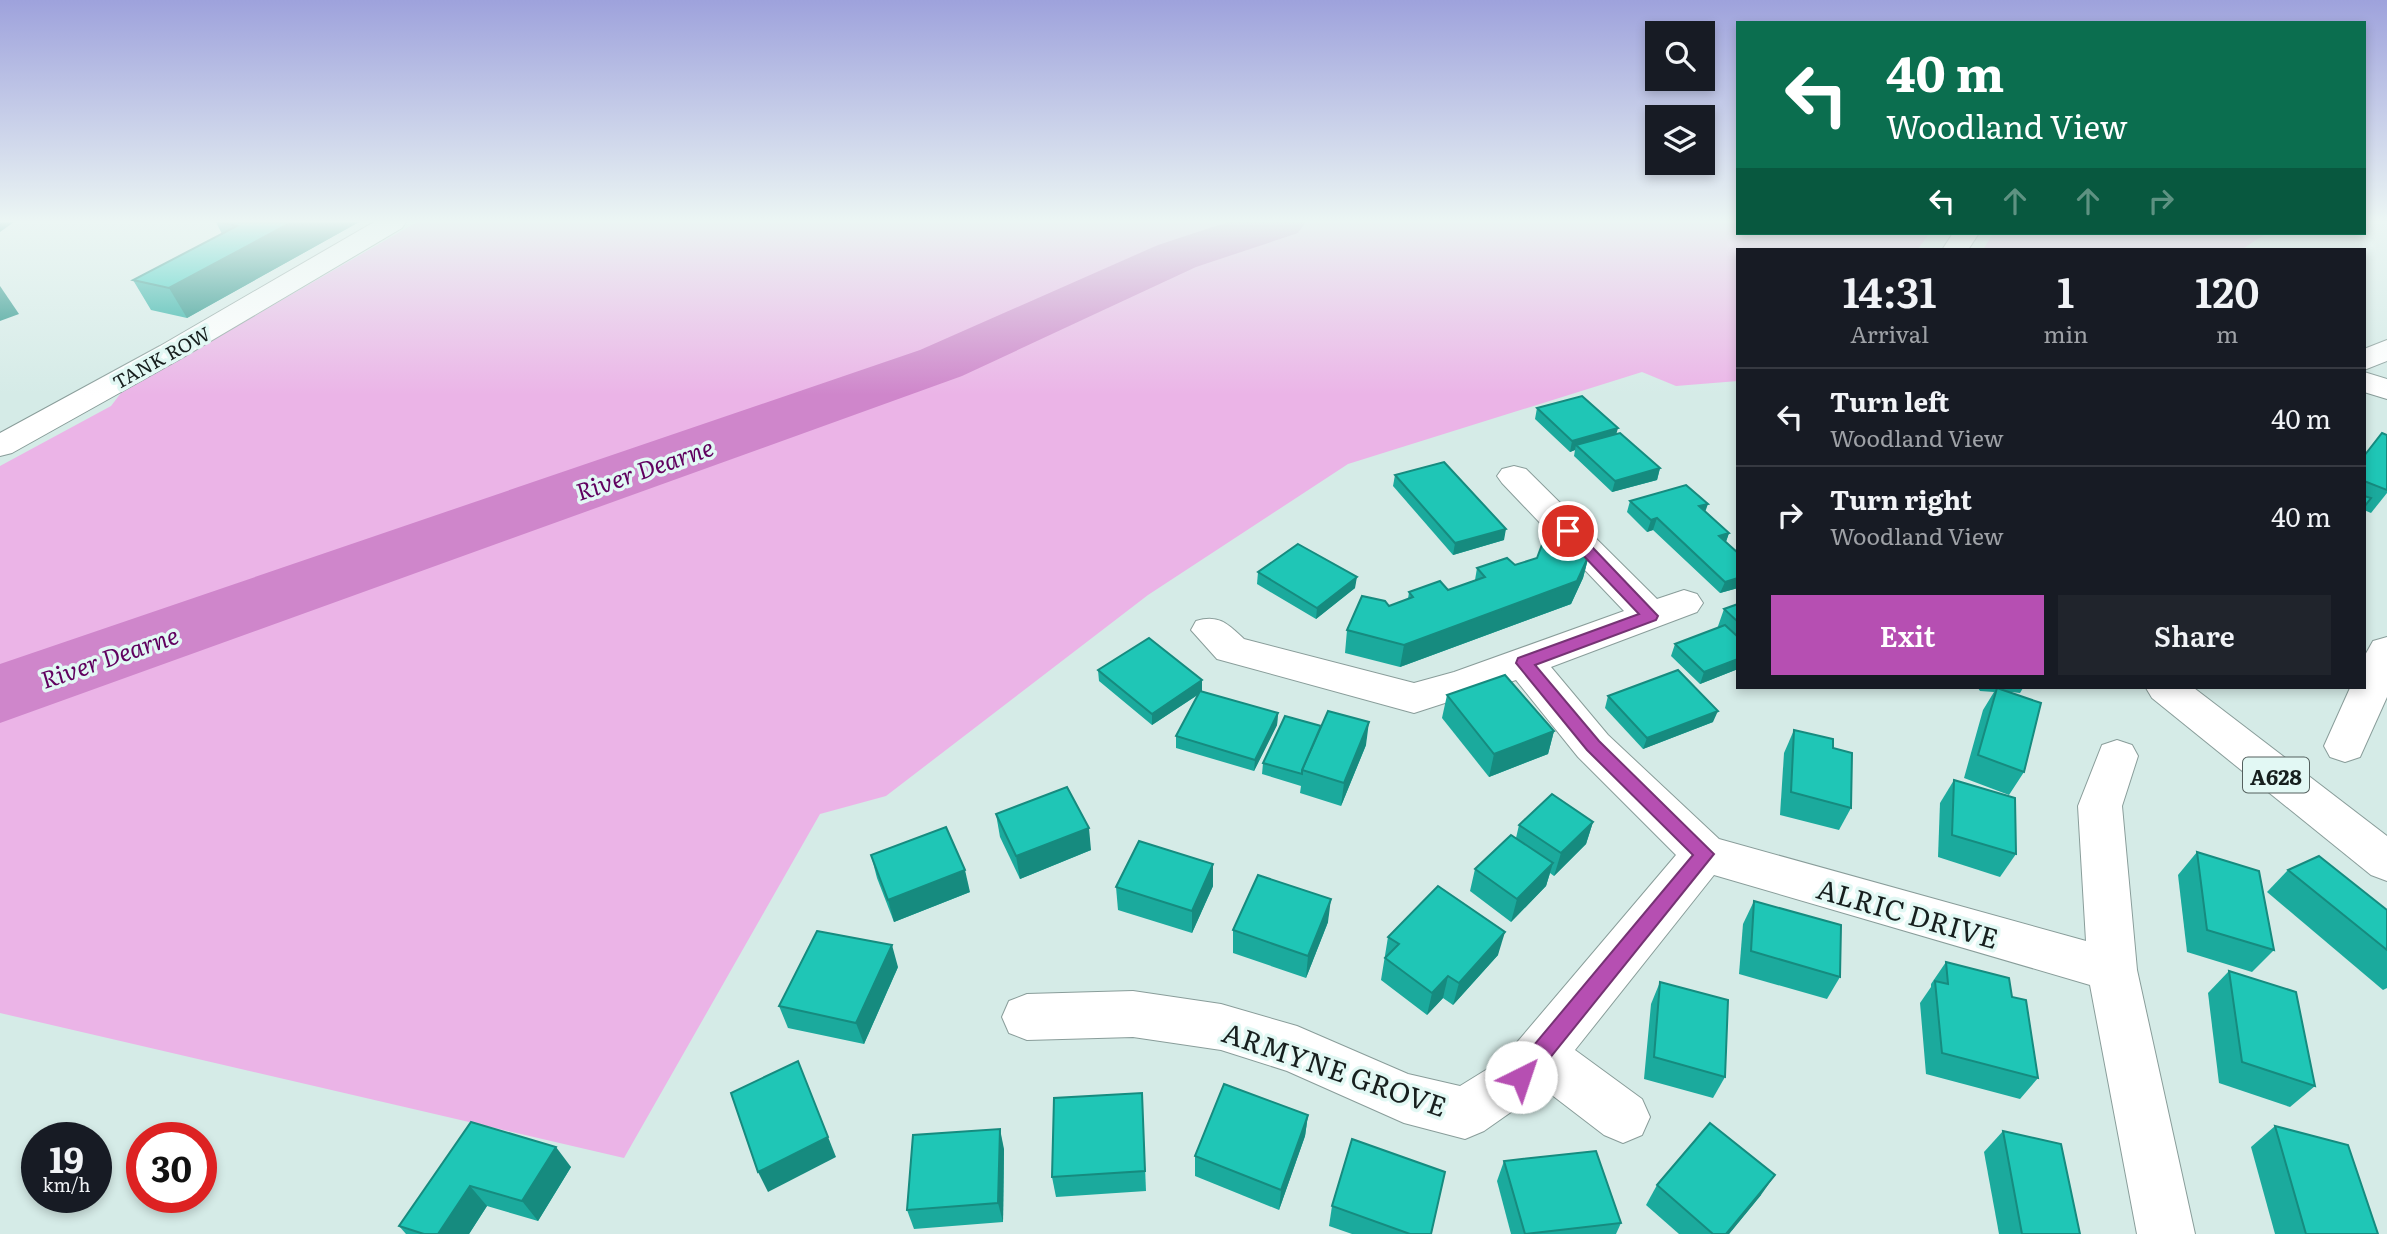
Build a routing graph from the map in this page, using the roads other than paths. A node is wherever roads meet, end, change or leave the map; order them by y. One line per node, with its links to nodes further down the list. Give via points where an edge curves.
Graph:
1 (295, 280): 6 (main road, TANK ROW)
2 (2387, 349): 3 (main road)
3 (2366, 360)
4 (2366, 383): 5 (main road)
5 (2387, 390)
6 (0, 446)
7 (1514, 476): 10 (main road, via 1667,610)
8 (1210, 630): 10 (main road, via 1231,649 1414,698)
9 (2387, 651): 12 (main road)
10 (1524, 663): 14 (main road, via 1593,746)
11 (2167, 689): 15 (main road, A628)
12 (2345, 746)
13 (2117, 756): 16 (main road, via 2100,806)
14 (1704, 854): 16 (main road, ALRIC DRIVE); 18 (main road, ARMYNE GROVE)
15 (2387, 862)
16 (2112, 970): 20 (main road)
17 (1027, 1017): 18 (main road, ARMYNE GROVE, via 1133,1014 1221,1027 1297,1051 1404,1098 1465,1112 1521,1077)
18 (1540, 1055): 19 (main road)
19 (1623, 1117)
20 (2166, 1234)

